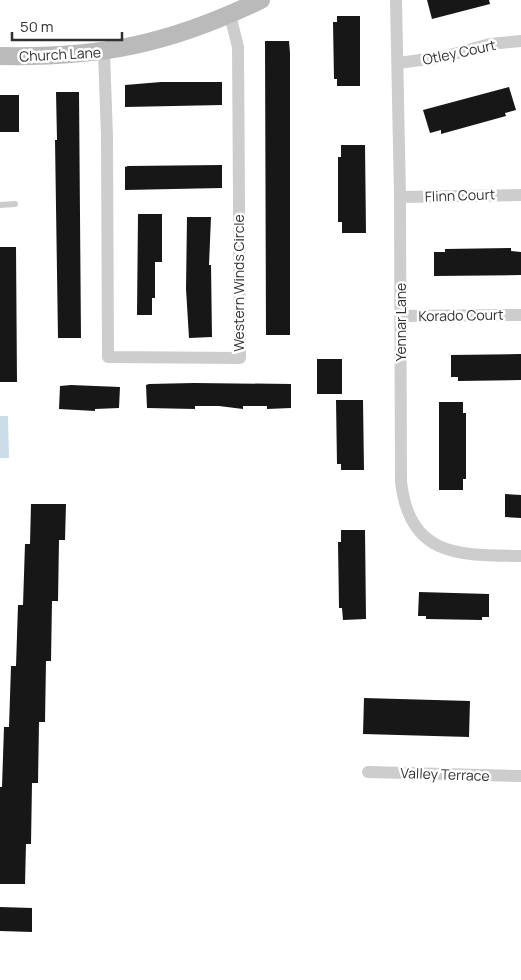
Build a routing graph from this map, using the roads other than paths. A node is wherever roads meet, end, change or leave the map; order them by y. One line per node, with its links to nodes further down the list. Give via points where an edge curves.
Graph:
1 (261, 0): 3 (street, Church Lane)
2 (396, 0): 7 (street, Yennar Lane)
3 (230, 15): 5 (street, Church Lane, via 162,40); 5 (street, Western Winds Circle, via 238,47 240,358 108,357)
4 (521, 41): 7 (street, Otley Court, via 490,44 443,57)
5 (104, 52): 6 (street, Church Lane)
6 (0, 56)
7 (398, 63): 9 (street, Yennar Lane)
8 (521, 195): 9 (street, Flinn Court)
9 (400, 197): 13 (street, Yennar Lane)
10 (15, 204): 11 (lane)
11 (0, 205)
12 (521, 314): 13 (street, Korado Court)
13 (400, 316): 14 (street, Yennar Lane, via 400,482 408,517 416,530 446,550 467,555)
14 (521, 556)
15 (368, 772): 16 (street, Valley Terrace)
16 (521, 776)

